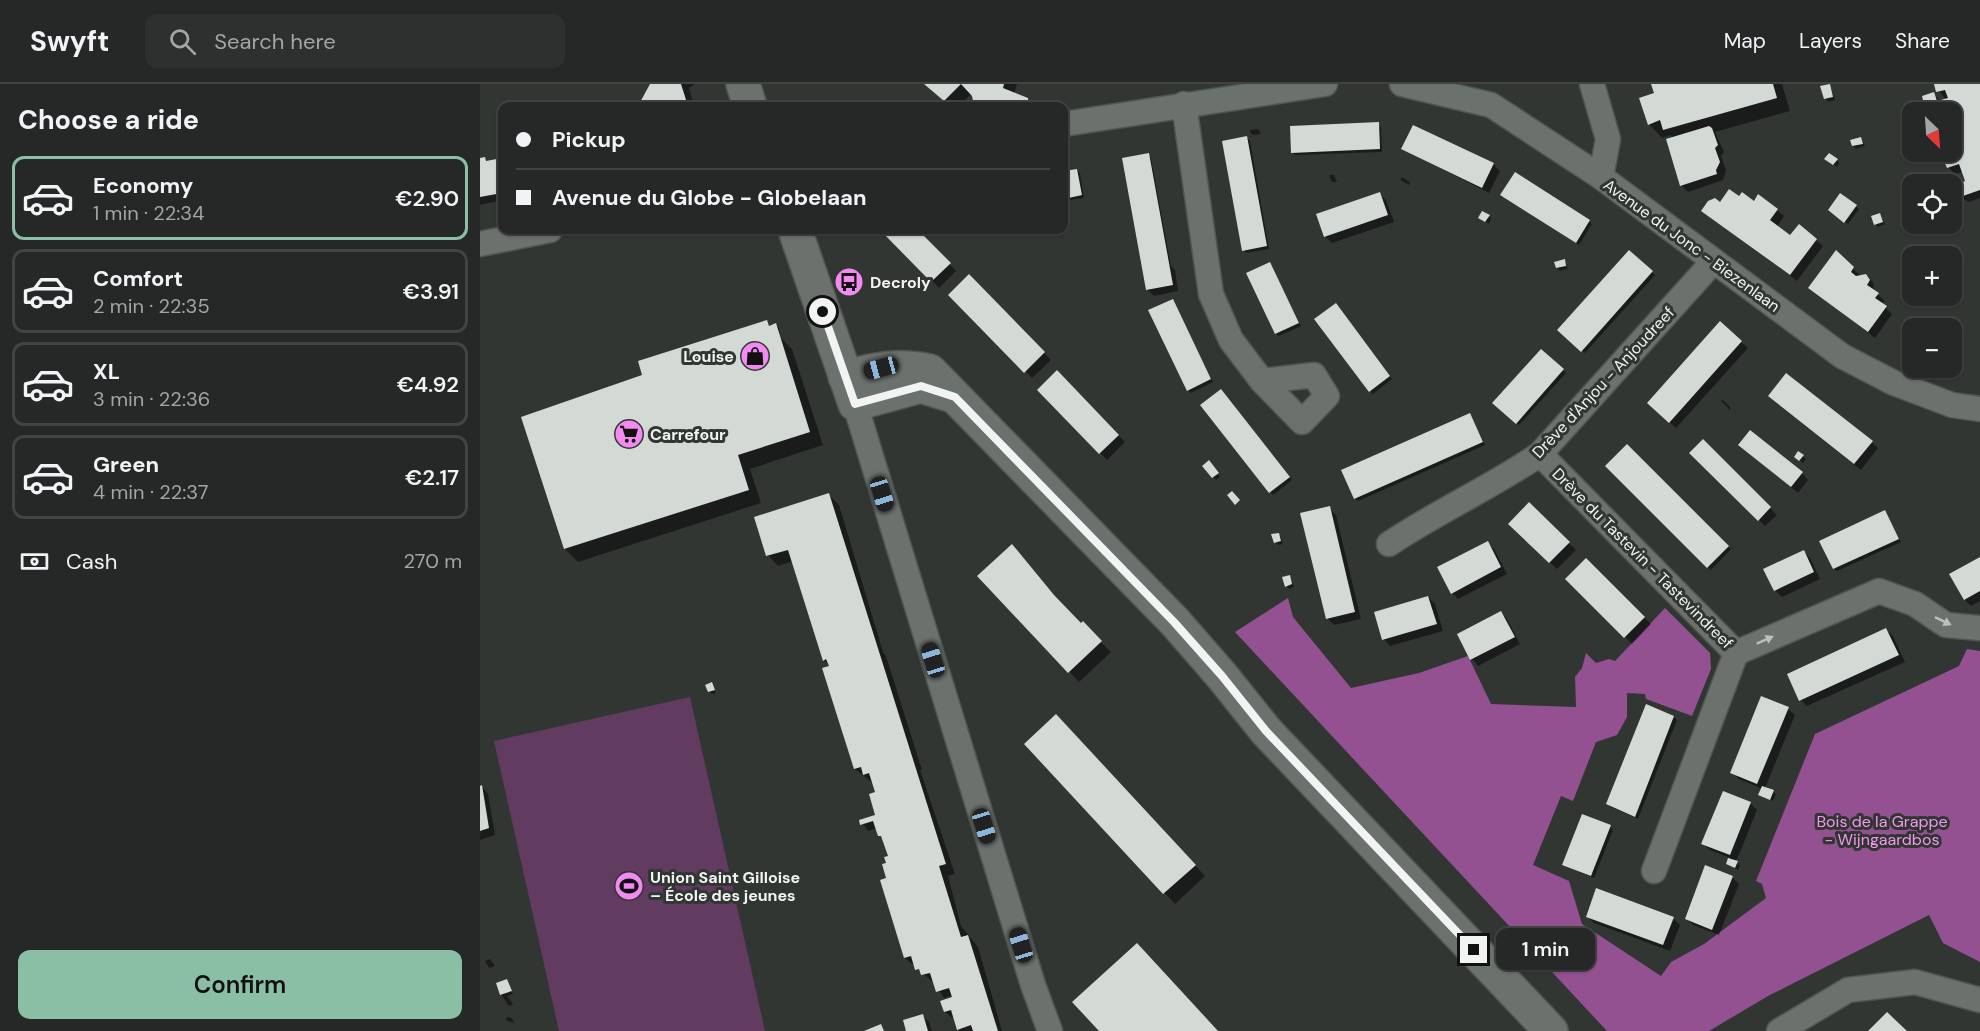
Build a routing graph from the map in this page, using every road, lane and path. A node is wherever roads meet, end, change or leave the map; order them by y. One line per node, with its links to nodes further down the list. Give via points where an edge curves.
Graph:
1 (743, 84): 5 (street)
2 (1325, 84): 6 (street)
3 (1402, 84): 8 (street, Avenue du Jonc - Biezenlaan, via 1491,105)
4 (1592, 84): 8 (street, via 1608,139)
5 (749, 102)
6 (1184, 104): 7 (street); 13 (street, via 1211,294 1231,340)
7 (1068, 122)
8 (1601, 177): 12 (street, Avenue du Jonc - Biezenlaan)
9 (530, 234): 11 (street)
10 (796, 234): 14 (street)
11 (480, 244)
12 (1713, 262): 15 (street, Avenue du Jonc - Biezenlaan, via 1842,356 1894,383 1952,405); 16 (street, Drève d'Anjou - Anjoudreef)
13 (1262, 381)
14 (850, 391): 22 (street); 23 (street, via 881,368 906,366 930,371 1174,622 1266,731)
15 (1980, 409)
16 (1540, 454): 17 (street, Drève d'Anjou - Anjoudreef); 19 (street, Drève du Tastevin - Tastevindreef)
17 (1389, 544)
18 (1980, 628): 19 (street, Drève du Tastevin - Tastevindreef, one-way to 18, via 1879,591 1915,604 1946,625)
19 (1736, 653): 20 (street)
20 (1654, 871)
21 (1980, 1000): 24 (street, via 1915,982 1848,990)
22 (1050, 1031)
23 (1551, 1031)
24 (1779, 1031)

